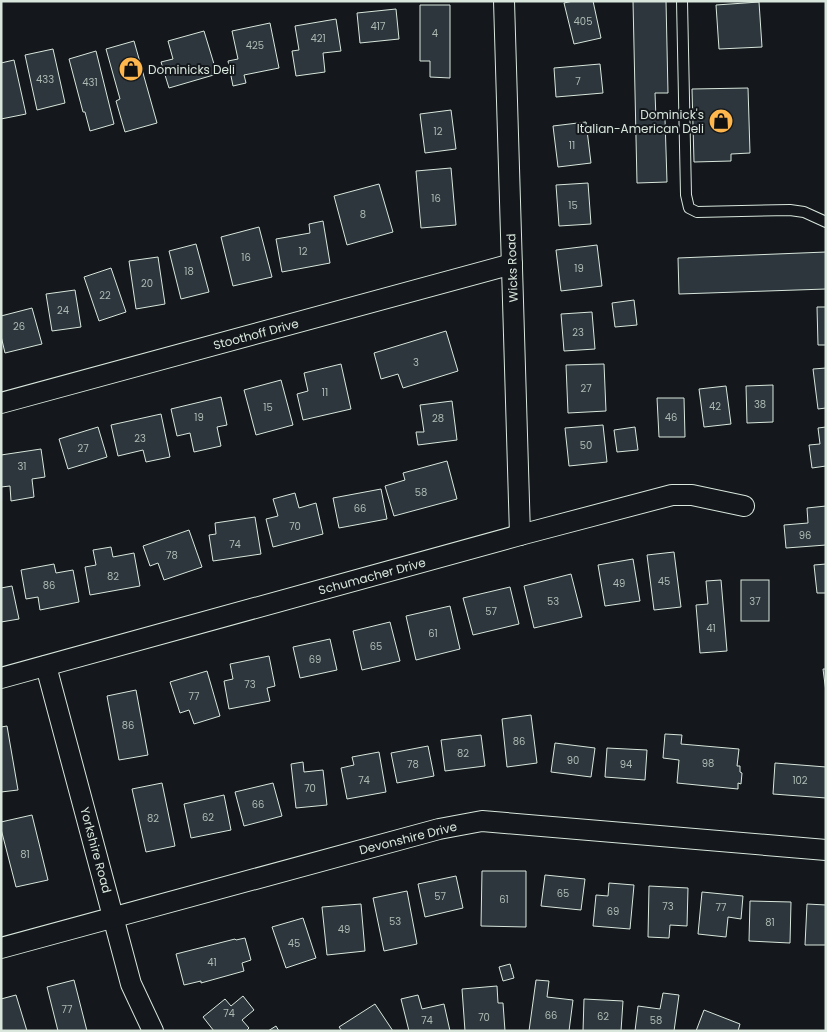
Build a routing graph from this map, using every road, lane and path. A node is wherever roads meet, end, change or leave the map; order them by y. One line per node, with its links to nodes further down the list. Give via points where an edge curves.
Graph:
1 (504, 1): 4 (street, Wicks Road)
2 (682, 1): 3 (lane, via 686,195 689,208 696,212 790,210 804,212)
3 (826, 222)
4 (512, 264): 5 (street, Stoothoff Drive); 7 (street, Wicks Road)
5 (1, 403)
6 (744, 506): 7 (street, Schumacher Drive, via 692,495 672,496)
7 (520, 535): 8 (street, Schumacher Drive)
8 (46, 666): 9 (street, Schumacher Drive); 11 (street, Yorkshire Road)
9 (1, 678)
10 (826, 850): 11 (street, Devonshire Drive, via 482,821 439,829)
11 (114, 917): 12 (street, Devonshire Drive); 13 (street, Yorkshire Road, via 131,984)
12 (1, 948)
13 (153, 1031)

